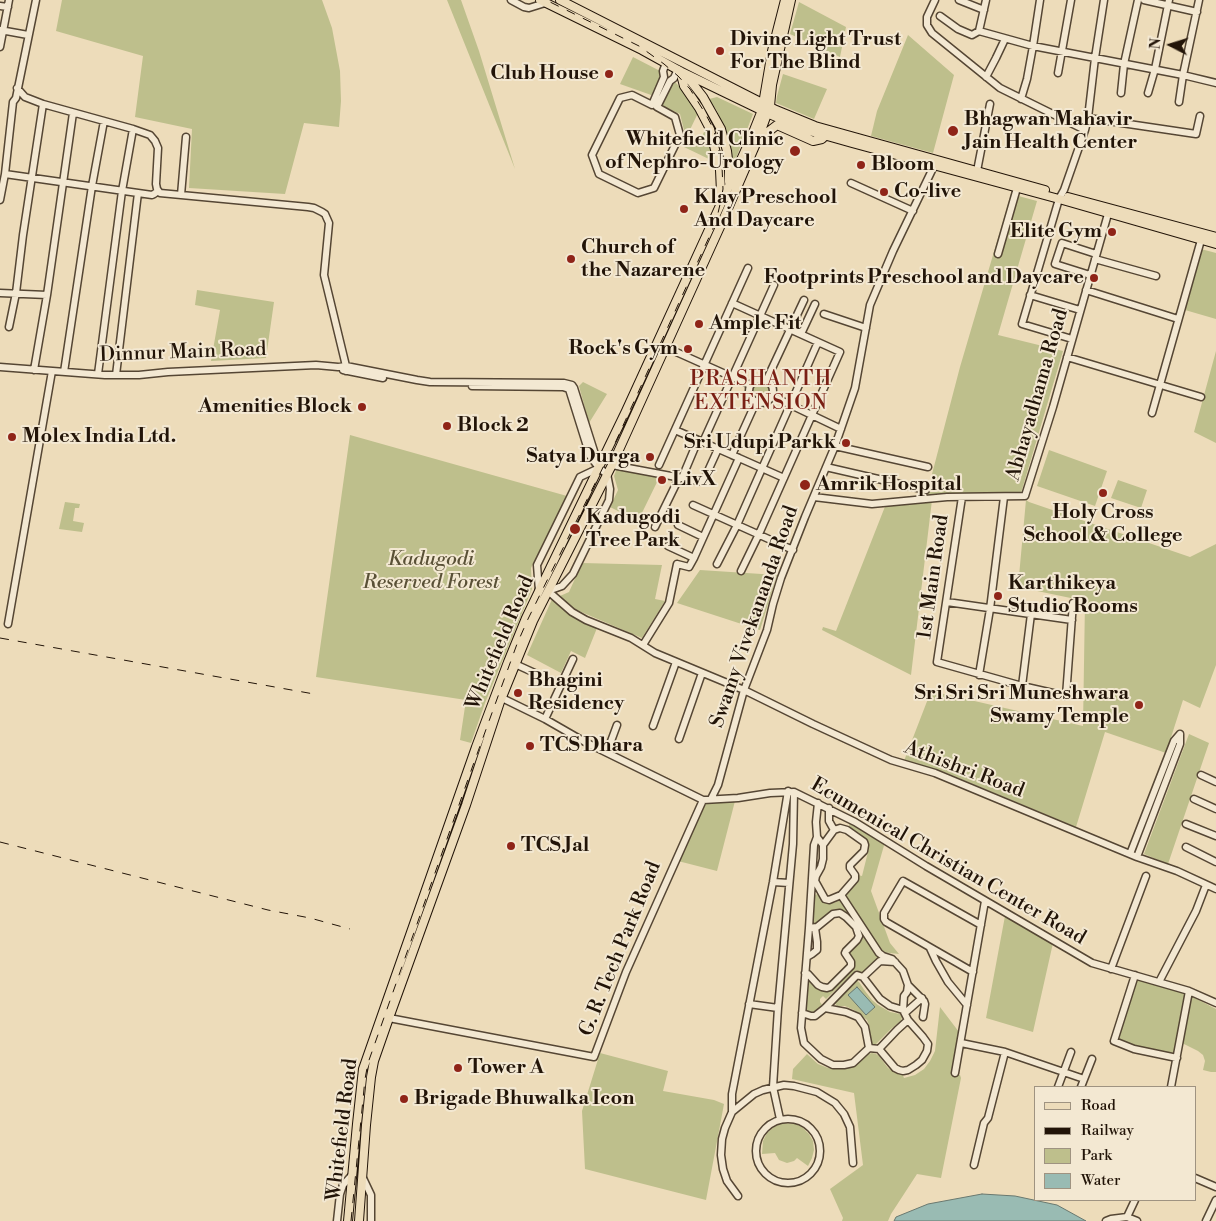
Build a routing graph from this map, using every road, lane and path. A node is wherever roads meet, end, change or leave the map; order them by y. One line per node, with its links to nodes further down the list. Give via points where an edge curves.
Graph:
1 (9, 0): 19 (street)
2 (36, 0): 25 (street)
3 (511, 0): 16 (street, via 529,8)
4 (560, 0): 48 (main road)
5 (785, 0): 48 (main road, via 772,51)
6 (791, 0): 48 (main road)
7 (935, 0): 37 (street, via 927,17 929,29)
8 (959, 0): 20 (street)
9 (986, 0): 20 (street)
10 (1040, 0): 27 (street)
11 (1071, 0): 29 (street)
12 (1104, 0): 30 (street)
13 (1138, 0): 32 (street)
14 (1144, 0): 17 (street)
15 (1199, 0): 21 (street)
16 (543, 1): 31 (main road)
17 (1169, 2): 21 (street); 33 (street)
18 (0, 6): 19 (street)
19 (8, 7): 23 (street)
20 (984, 10): 24 (street)
21 (1196, 12): 36 (street)
22 (940, 16): 24 (street, via 963,32 972,35)
23 (2, 30): 25 (street); 28 (street)
24 (979, 31): 26 (street)
25 (28, 35): 40 (street)
26 (1005, 39): 27 (street); 37 (street)
27 (1033, 46): 29 (street); 43 (street)
28 (0, 47)
29 (1062, 51): 30 (street); 35 (street)
30 (1095, 58): 32 (street); 51 (street)
31 (666, 63): 34 (main road); 38 (street, via 663,71)
32 (1124, 64): 33 (street); 41 (street)
33 (1155, 69): 36 (street); 42 (street)
34 (680, 71): 38 (street, via 674,78); 48 (main road); 70 (main road, via 703,97 721,129 729,168); 78 (main road, via 684,86 710,129 716,148 720,192)
35 (1058, 73)
36 (1183, 75): 39 (street); 44 (street)
37 (986, 77): 43 (street)
38 (667, 79): 47 (street)
39 (1216, 82)
40 (18, 88): 45 (street, via 25,97); 59 (street)
41 (1121, 93)
42 (1148, 93)
43 (1021, 99): 54 (street)
44 (1179, 102)
45 (43, 104): 49 (street); 64 (street)
46 (990, 104): 62 (street)
47 (655, 106): 47 (street, via 675,117 680,135 654,188 638,193 599,174 592,155 620,98 632,95)
48 (766, 108): 55 (main road, via 806,130); 57 (main road, Whitefield Road); 62 (main road, via 815,126); 70 (main road, Whitefield Road)
49 (73, 113): 52 (street); 65 (street)
50 (1200, 116): 51 (street, via 1196,134)
51 (1088, 118): 54 (street)
52 (104, 121): 53 (street); 67 (street)
53 (133, 129): 71 (street); 72 (street, via 150,136 157,144)
54 (1085, 130): 75 (street)
55 (825, 136): 57 (main road, via 812,141 777,125); 61 (main road)
56 (186, 137): 74 (street)
57 (758, 139): 85 (main road, Whitefield Road)
58 (0, 143): 59 (street)
59 (8, 144): 63 (street)
60 (895, 152): 61 (main road)
61 (931, 165): 69 (main road); 77 (street, Swamy Vivekananda Road)
62 (977, 171): 75 (main road)
63 (5, 174): 64 (street); 68 (street)
64 (32, 178): 65 (street); 93 (street)
65 (63, 182): 67 (street); 94 (street)
66 (851, 183): 77 (street)
67 (92, 186): 71 (street); 116 (street)
68 (1, 187): 76 (street)
69 (1017, 188): 75 (main road); 83 (street)
70 (728, 189): 78 (main road, Whitefield Road)
71 (122, 191): 73 (street); 117 (street)
72 (158, 191): 73 (street, via 154,194); 74 (street)
73 (138, 193): 118 (street)
74 (180, 195): 113 (street, via 308,207 325,214 329,228 324,276)
75 (1060, 197): 79 (main road); 80 (main road); 95 (street)
76 (0, 200)
77 (913, 211): 104 (street, Swamy Vivekananda Road, via 870,305)
78 (716, 214): 85 (main road, Whitefield Road)
79 (1108, 214): 81 (main road); 84 (street, Abhayadhama Road)
80 (1216, 238)
81 (1201, 240): 82 (main road); 102 (street)
82 (1216, 244)
83 (998, 254)
84 (1096, 256): 87 (street, Abhayadhama Road); 87 (street, via 1062,243 1055,264); 88 (street)
85 (697, 267): 89 (main road, Whitefield Road)
86 (748, 268): 97 (street)
87 (1090, 274): 91 (street, Abhayadhama Road)
88 (1156, 276)
89 (692, 277): 109 (main road, Whitefield Road); 140 (main road, Whitefield Road)
90 (774, 285): 101 (street)
91 (1086, 290): 99 (street, Abhayadhama Road); 102 (street)
92 (0, 292): 93 (street)
93 (16, 293): 94 (street); 103 (street)
94 (47, 295): 114 (street)
95 (1030, 295): 99 (street); 107 (street, via 1022,324)
96 (804, 300): 105 (street)
97 (732, 303): 101 (street); 111 (street)
98 (815, 304): 106 (street)
99 (1080, 310): 107 (street, Abhayadhama Road)
100 (824, 314): 104 (street)
101 (760, 315): 105 (street); 119 (street)
102 (1178, 318): 121 (street)
103 (9, 327)
104 (866, 328): 129 (street, Swamy Vivekananda Road, via 855,388)
105 (791, 330): 106 (street); 120 (street)
106 (801, 334): 108 (street)
107 (1072, 339): 110 (street, Abhayadhama Road)
108 (818, 342): 126 (street); 128 (street, via 840,352)
109 (666, 347): 111 (street); 136 (main road, Whitefield Road)
110 (1067, 357): 121 (street); 148 (street, Abhayadhama Road, via 1025,496)
111 (704, 365): 119 (street); 130 (street)
112 (0, 367): 114 (street, Dinnur Main Road)
113 (346, 368): 118 (street, Dinnur Main Road, via 305,364); 140 (street, Dinnur Main Road, via 430,386 567,388 572,394 590,456)
114 (34, 370): 115 (street, Dinnur Main Road)
115 (52, 371): 116 (street, Dinnur Main Road); 168 (street)
116 (64, 372): 117 (street, Dinnur Main Road)
117 (98, 374): 118 (street, Dinnur Main Road)
118 (116, 375)
119 (732, 377): 122 (street); 131 (street)
120 (767, 380): 122 (street, via 758,379); 123 (street, via 772,384)
121 (1160, 384): 124 (street); 127 (street)
122 (750, 386): 125 (street, via 750,395)
123 (772, 396): 125 (street, via 765,402); 126 (street)
124 (1201, 397)
125 (756, 402): 134 (street)
126 (790, 405): 128 (street); 141 (street)
127 (1152, 413)
128 (812, 415): 129 (street); 144 (street)
129 (841, 429): 132 (street, Swamy Vivekananda Road)
130 (675, 430): 131 (street); 137 (street)
131 (700, 441): 133 (street); 143 (street)
132 (835, 446): 138 (street, Swamy Vivekananda Road); 139 (street)
133 (718, 449): 134 (street); 143 (street, via 703,482)
134 (732, 455): 135 (street)
135 (739, 458): 141 (street); 150 (street)
136 (612, 465): 142 (main road, Whitefield Road); 143 (street)
137 (658, 465)
138 (826, 467): 145 (street); 146 (street, Swamy Vivekananda Road)
139 (928, 467)
140 (599, 468): 142 (street); 162 (main road, Whitefield Road); 162 (street, via 580,477 537,565)
141 (762, 468): 144 (street); 151 (street)
142 (607, 474): 161 (main road, Whitefield Road); 161 (street, via 609,500 573,574 562,586)
143 (681, 478): 153 (street)
144 (784, 478): 154 (street)
145 (926, 490)
146 (814, 497): 147 (street, Abhayadhama Road, via 872,504); 157 (street, Swamy Vivekananda Road)
147 (962, 497): 148 (street, Abhayadhama Road); 163 (street, 1st Main Road)
148 (1004, 497): 165 (street)
149 (693, 505): 150 (street)
150 (714, 514): 151 (street); 155 (street)
151 (737, 524): 154 (street); 159 (street)
152 (678, 525): 155 (street)
153 (655, 527)
154 (759, 534): 157 (street); 160 (street)
155 (703, 537): 158 (street)
156 (668, 546): 158 (street)
157 (792, 550): 177 (street, Swamy Vivekananda Road)
158 (694, 558): 169 (street, via 689,567 677,564 669,603)
159 (718, 564)
160 (741, 571)
161 (548, 591): 169 (street, Athishri Road, via 586,620); 172 (main road, Whitefield Road)
162 (539, 592): 260 (main road, Whitefield Road, via 495,695 366,1059)
163 (947, 602): 165 (street); 174 (street, 1st Main Road, via 938,662)
164 (1073, 603): 167 (street)
165 (990, 609): 166 (street); 174 (street)
166 (1031, 614): 167 (street); 176 (street)
167 (1072, 620): 176 (street, via 1066,696)
168 (8, 624)
169 (643, 645): 171 (street, Athishri Road)
170 (573, 659): 175 (street)
171 (676, 662): 173 (street, Athishri Road); 181 (street)
172 (515, 664): 175 (street); 178 (main road, Whitefield Road)
173 (702, 673): 177 (street, Athishri Road); 182 (street)
174 (979, 675): 176 (street)
175 (561, 685): 179 (street)
176 (1022, 686)
177 (744, 690): 187 (street, Swamy Vivekananda Road, via 718,785); 201 (street, Athishri Road, via 891,760 935,773)
178 (502, 698): 179 (street); 238 (main road, Whitefield Road)
179 (545, 719): 183 (street)
180 (617, 726): 183 (street)
181 (653, 726)
182 (679, 739)
183 (607, 752): 189 (street)
184 (1202, 774): 185 (street)
185 (1215, 780)
186 (791, 792): 187 (street, Ecumenical Christian Center Road); 190 (street, Ecumenical Christian Center Road); 205 (street); 206 (street, via 793,844)
187 (711, 799): 189 (street, Ecumenical Christian Center Road)
188 (1194, 799): 192 (street)
189 (703, 800): 238 (street, G. R. Tech Park Road, via 626,972 594,1057)
190 (818, 803): 191 (street, Ecumenical Christian Center Road); 194 (street)
191 (829, 808): 193 (street); 210 (street, Ecumenical Christian Center Road)
192 (1216, 809)
193 (829, 820): 194 (street); 196 (street)
194 (816, 822): 198 (street)
195 (1186, 824): 197 (street)
196 (834, 830): 199 (street); 209 (street, via 847,830 865,845 864,851 850,864 855,879)
197 (1216, 836)
198 (817, 837): 199 (street); 212 (street, via 814,844)
199 (823, 845): 209 (street, via 823,859 816,882 827,900)
200 (1186, 847): 203 (street)
201 (1130, 854): 202 (street, Athishri Road); 202 (street, via 1174,741 1180,734 1180,744)
202 (1137, 857): 207 (street, Athishri Road)
203 (1216, 862)
204 (1146, 876): 218 (street)
205 (773, 882): 206 (street); 229 (street)
206 (789, 883): 232 (street)
207 (1206, 885): 208 (street, Athishri Road); 223 (street)
208 (1216, 889)
209 (841, 895): 213 (street)
210 (985, 901): 211 (street); 218 (street, Ecumenical Christian Center Road, via 1092,963)
211 (981, 925): 215 (street, via 903,881 884,913 884,919); 219 (street)
212 (812, 928): 214 (street, via 840,913 856,927); 216 (street); 216 (street, via 818,947 815,953)
213 (865, 931): 214 (street); 217 (street, via 879,953)
214 (859, 936): 220 (street, via 845,953 852,962 851,966 830,986 822,988)
215 (930, 948): 219 (street); 230 (street, via 948,982)
216 (806, 957): 220 (street)
217 (895, 962): 222 (street, via 880,961); 224 (street)
218 (1112, 969): 221 (street, Ecumenical Christian Center Road)
219 (973, 972): 230 (street)
220 (805, 973): 235 (street)
221 (1135, 975): 223 (street, Ecumenical Christian Center Road); 246 (street, via 1114,1041 1134,1049)
222 (863, 977): 231 (street, via 880,1000); 233 (street, via 855,977)
223 (1159, 982): 225 (street, Ecumenical Christian Center Road)
224 (908, 985): 226 (street); 227 (street)
225 (1189, 990): 228 (street, Ecumenical Christian Center Road); 246 (street)
226 (904, 996): 231 (street); 234 (street)
227 (922, 998): 234 (street); 237 (street, via 925,1004)
228 (1216, 1003)
229 (749, 1004): 232 (street); 255 (street, via 732,1094)
230 (967, 1005): 241 (street)
231 (890, 1006): 234 (street)
232 (778, 1008): 254 (street)
233 (824, 1008): 236 (street); 242 (street, via 858,1017 865,1027)
234 (904, 1011): 239 (street)
235 (802, 1012): 236 (street); 240 (street)
236 (815, 1016): 240 (street)
237 (923, 1017)
238 (389, 1018): 259 (main road, Whitefield Road, via 372,1071)
239 (908, 1020): 243 (street); 243 (street, via 928,1044 916,1066 899,1070)
240 (801, 1028): 242 (street, via 804,1043 820,1059 833,1065 853,1063)
241 (960, 1043): 244 (street); 249 (street)
242 (869, 1048): 243 (street)
243 (879, 1049)
244 (1005, 1052): 248 (street); 258 (street)
245 (1072, 1052): 248 (street)
246 (1177, 1058): 253 (street)
247 (1092, 1059): 250 (street)
248 (1064, 1072): 250 (street); 251 (street)
249 (955, 1073)
250 (1084, 1079): 252 (street)
251 (1058, 1086)
252 (1081, 1086)
253 (1171, 1086)
254 (773, 1087): 255 (street, via 754,1094); 256 (street); 257 (street, via 784,1085 806,1089 835,1103 850,1127)
255 (732, 1112): 263 (street, via 722,1139 721,1155 727,1181)
256 (780, 1119): 256 (street, via 800,1121 815,1133 819,1142 820,1152 814,1170 798,1182 778,1182 768,1177 757,1160 758,1139 763,1130)
257 (853, 1163)
258 (974, 1166)
259 (362, 1175): 269 (main road, Whitefield Road); 270 (street, Whitefield Road, via 371,1195)
260 (352, 1176): 267 (street, via 343,1185); 268 (main road, Whitefield Road)
261 (1196, 1178): 262 (street)
262 (1216, 1187)
263 (738, 1196)
264 (1216, 1200): 273 (street)
265 (1135, 1201): 266 (street)
266 (1127, 1217): 271 (street); 272 (street)
267 (338, 1221)
268 (348, 1221)
269 (359, 1221)
270 (371, 1221)
271 (1106, 1221)
272 (1137, 1221)
273 (1206, 1221)

